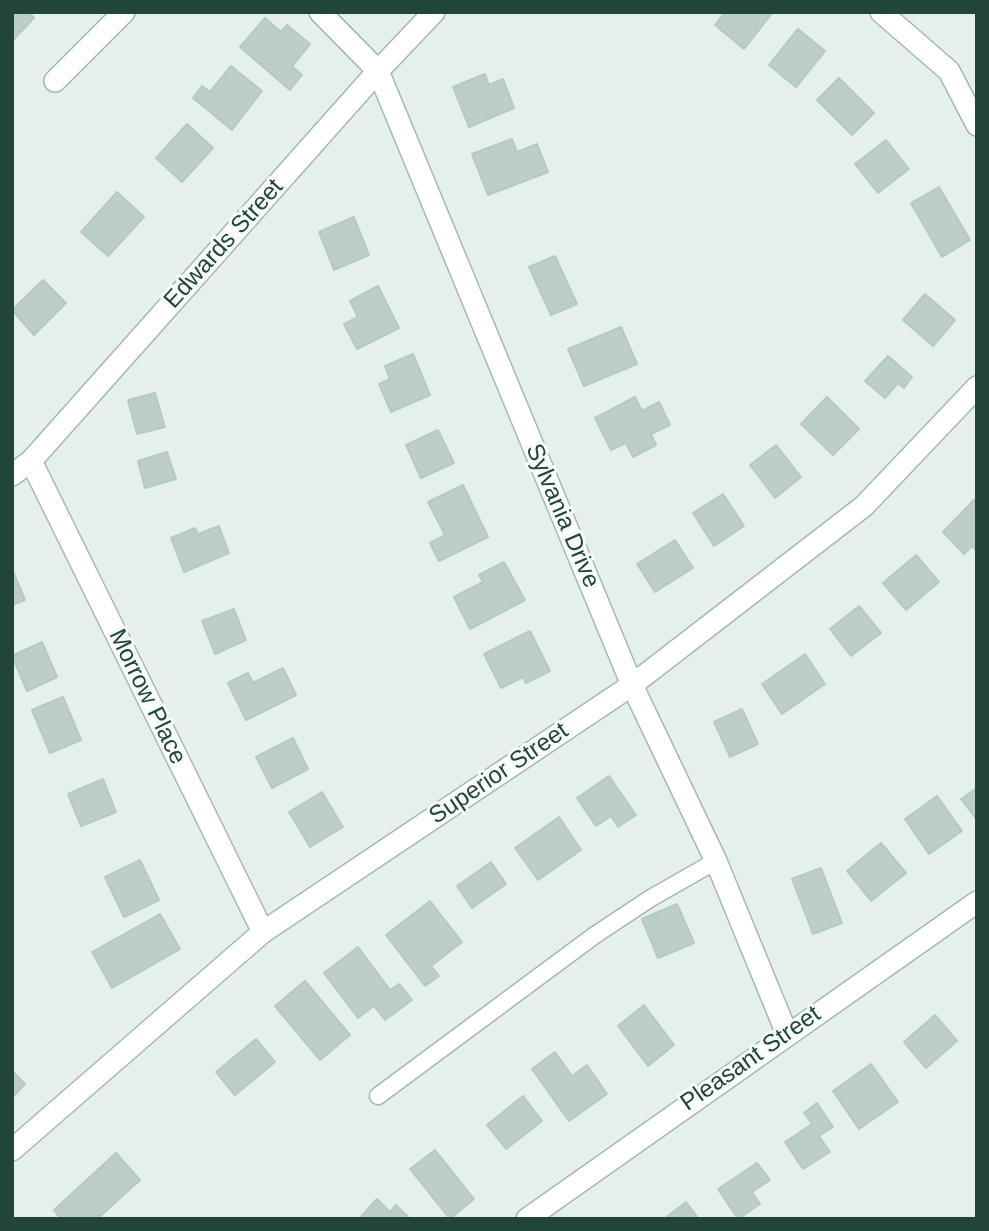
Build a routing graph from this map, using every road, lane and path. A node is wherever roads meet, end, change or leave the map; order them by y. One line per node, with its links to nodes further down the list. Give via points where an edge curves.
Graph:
1 (124, 12): 6 (street)
2 (320, 12): 5 (street, Sylvania Drive)
3 (434, 12): 5 (street, Edwards Street)
4 (881, 12): 7 (street, via 948,71)
5 (378, 71): 9 (street, Edwards Street); 11 (street, Sylvania Drive)
6 (55, 81)
7 (977, 125)
8 (977, 387): 11 (street, Superior Street, via 864,506)
9 (31, 461): 10 (street, Edwards Street); 14 (street, Morrow Place)
10 (12, 475)
11 (632, 684): 12 (street, Sylvania Drive); 14 (street, Superior Street)
12 (716, 861): 15 (street, Sylvania Drive); 16 (lane, via 595,936)
13 (977, 902): 15 (street, Pleasant Street)
14 (262, 932): 17 (street, Superior Street)
15 (787, 1034): 18 (street, Pleasant Street)
16 (378, 1096)
17 (12, 1150)
18 (527, 1219)

